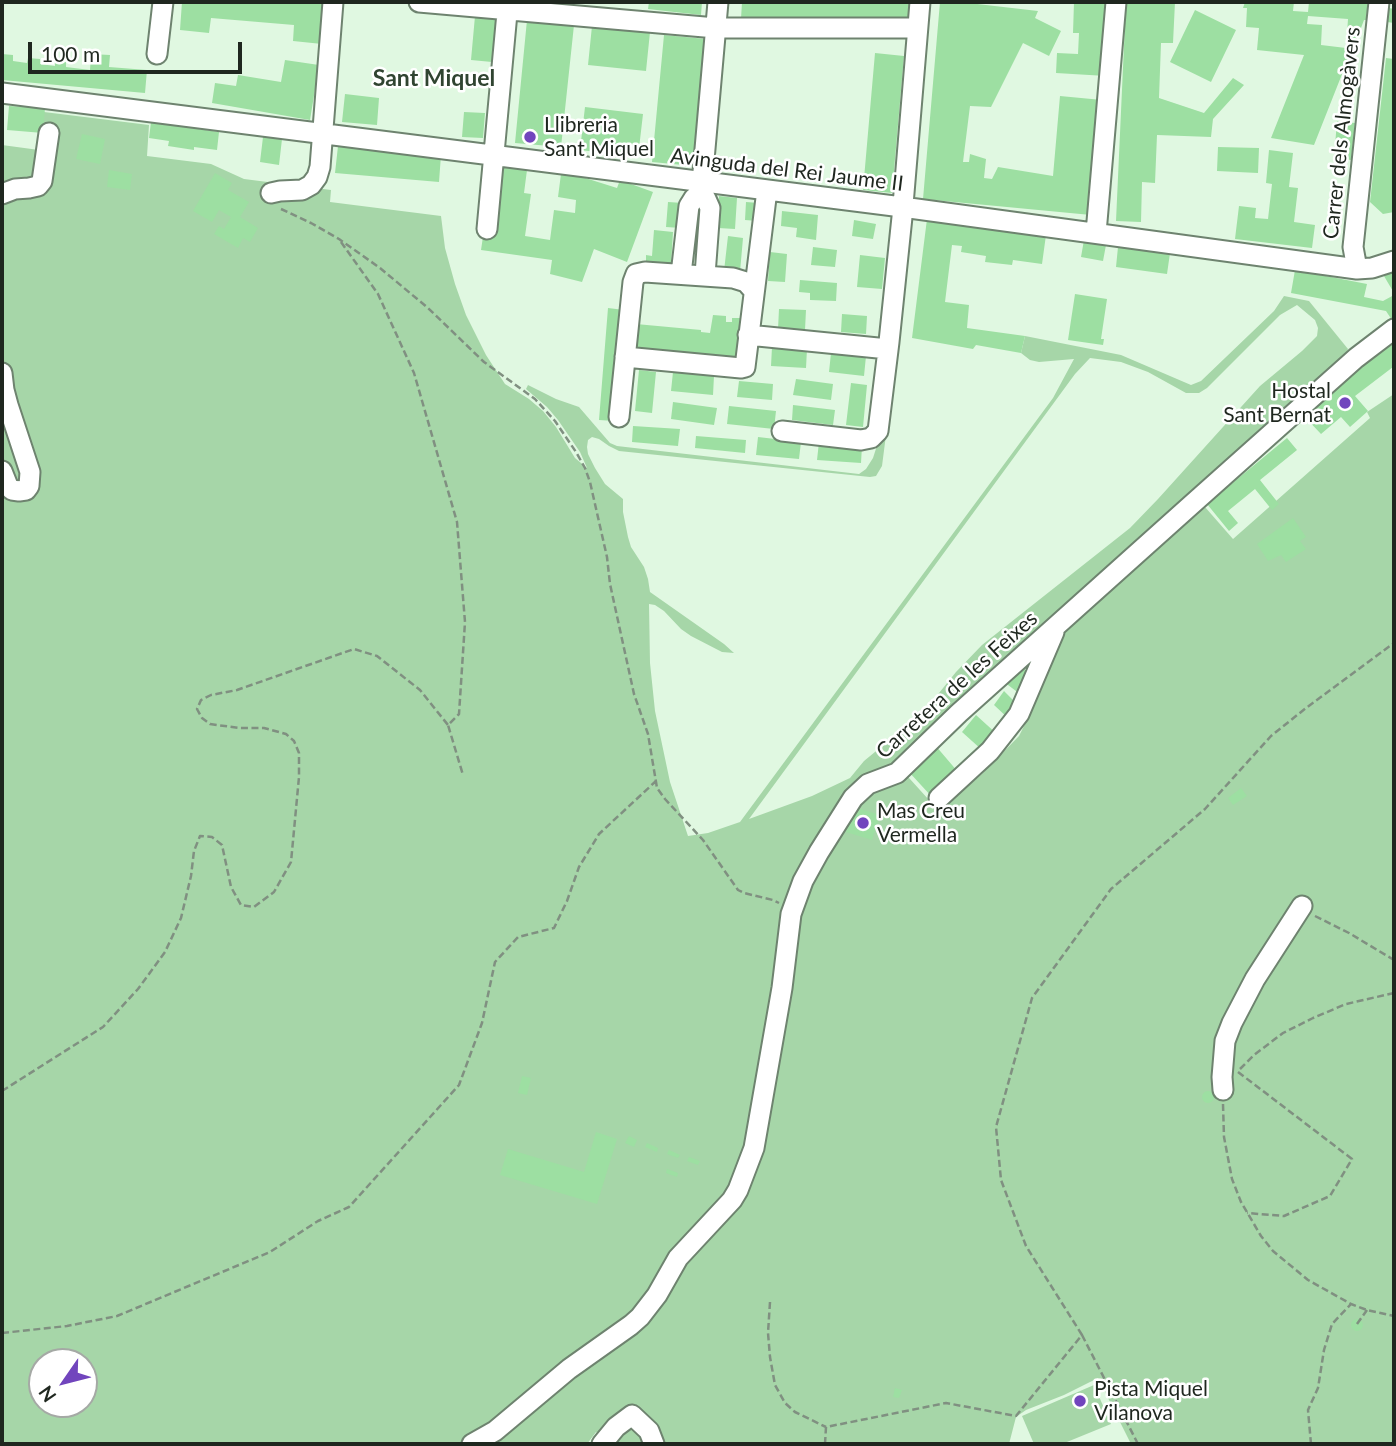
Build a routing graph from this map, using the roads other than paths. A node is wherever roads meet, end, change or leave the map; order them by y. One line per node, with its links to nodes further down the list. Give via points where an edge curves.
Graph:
1 (163, 2): 11 (street)
2 (333, 2): 14 (street)
3 (419, 2): 8 (street)
4 (719, 2): 9 (street)
5 (920, 2): 10 (street)
6 (1116, 2): 22 (street)
7 (1379, 2): 24 (street, Carrer dels Almogàvers, via 1353,247)
8 (507, 6): 9 (street); 15 (street)
9 (716, 28): 10 (street); 16 (street)
10 (918, 28): 20 (street)
11 (157, 54)
12 (2, 93): 14 (street, Avinguda del Rei Jaume II)
13 (49, 133): 19 (street, via 42,181 38,186)
14 (321, 133): 15 (street, Avinguda del Rei Jaume II); 18 (street, via 320,167 312,185)
15 (494, 155): 16 (street, Avinguda del Rei Jaume II); 21 (street)
16 (701, 188): 17 (street, Avinguda del Rei Jaume II); 25 (street, via 689,206); 26 (street, via 710,208)
17 (766, 190): 20 (street, Avinguda del Rei Jaume II); 27 (street)
18 (271, 193)
19 (2, 194)
20 (902, 207): 22 (street, Avinguda del Rei Jaume II); 30 (street)
21 (487, 229)
22 (1096, 233): 24 (street, Avinguda del Rei Jaume II)
23 (1394, 261): 24 (street, Avinguda del Rei Jaume II)
24 (1357, 269)
25 (681, 274): 26 (street); 31 (street, via 636,274)
26 (705, 275): 27 (street, via 740,280)
27 (754, 291): 29 (street)
28 (1394, 329): 36 (street, Carretera de les Feixes)
29 (748, 335): 30 (street); 31 (street, via 746,363 741,368)
30 (888, 349): 34 (street, via 878,431 871,438)
31 (625, 357): 33 (street)
32 (2, 373): 35 (street, via 30,471 29,486 12,489)
33 (620, 417)
34 (782, 431)
35 (2, 471)
36 (1055, 627): 37 (street, via 1019,714 990,751); 40 (street, Carretera de les Feixes, via 897,774 858,793 819,852 796,899 754,1148 732,1200 678,1258 640,1317)
37 (939, 799)
38 (1302, 906): 39 (street, via 1232,1023 1226,1041)
39 (1223, 1090)
40 (472, 1444)
41 (602, 1444): 42 (street, via 632,1415 649,1431)
42 (654, 1444)

